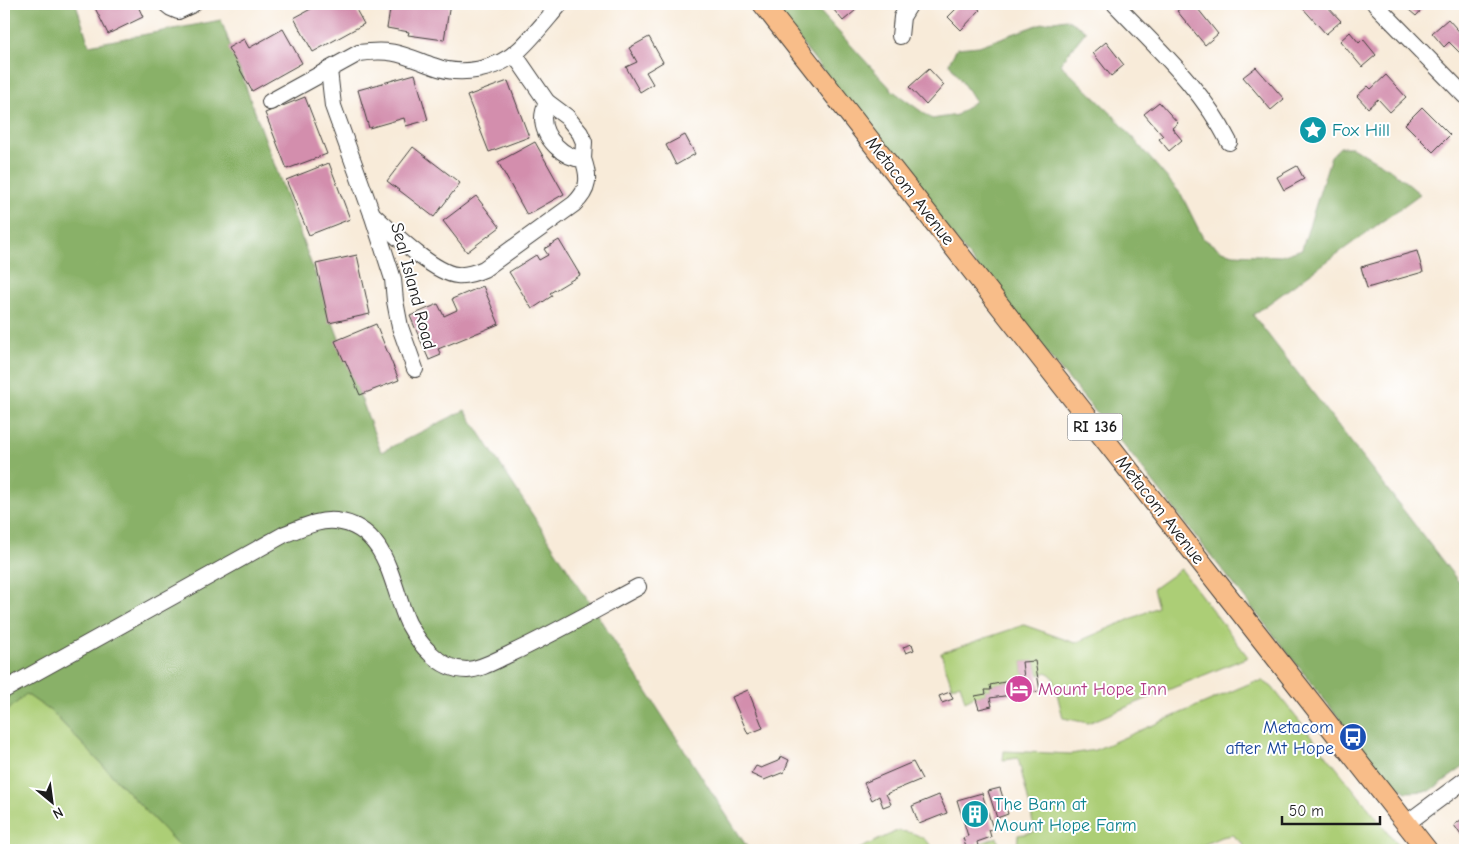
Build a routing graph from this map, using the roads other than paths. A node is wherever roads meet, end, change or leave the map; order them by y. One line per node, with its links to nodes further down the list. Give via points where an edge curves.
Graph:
1 (166, 4): 2 (street, via 178,11)
2 (193, 4)
3 (560, 4): 9 (street)
4 (764, 4): 21 (main road, Metacom Avenue / RI 136)
5 (910, 4): 8 (street, via 902,17)
6 (1115, 4): 14 (street, via 1196,91 1218,120)
7 (1374, 4): 11 (street)
8 (900, 36)
9 (514, 54): 10 (street, via 491,66 458,71 397,53 367,52); 13 (street, Seal Island Road)
10 (328, 70): 12 (street); 16 (street, Seal Island Road, via 333,106)
11 (1462, 86)
12 (270, 102)
13 (547, 102): 15 (street, Seal Island Road, via 567,117 580,133 584,142); 15 (street, via 543,119 552,141 568,155)
14 (1229, 142)
15 (583, 160): 16 (street, Seal Island Road, via 588,183 581,197 475,273 457,275 442,271 403,243)
16 (372, 214): 17 (street, Seal Island Road, via 393,279 400,327)
17 (415, 369)
18 (638, 587): 19 (street, via 482,667 458,669 441,664 421,645 408,623 385,559 373,540 349,524 335,520 315,523 285,534)
19 (4, 690)
20 (1465, 780): 21 (street)
21 (1407, 823): 22 (main road, Metacom Avenue / RI 136)
22 (1428, 850)

